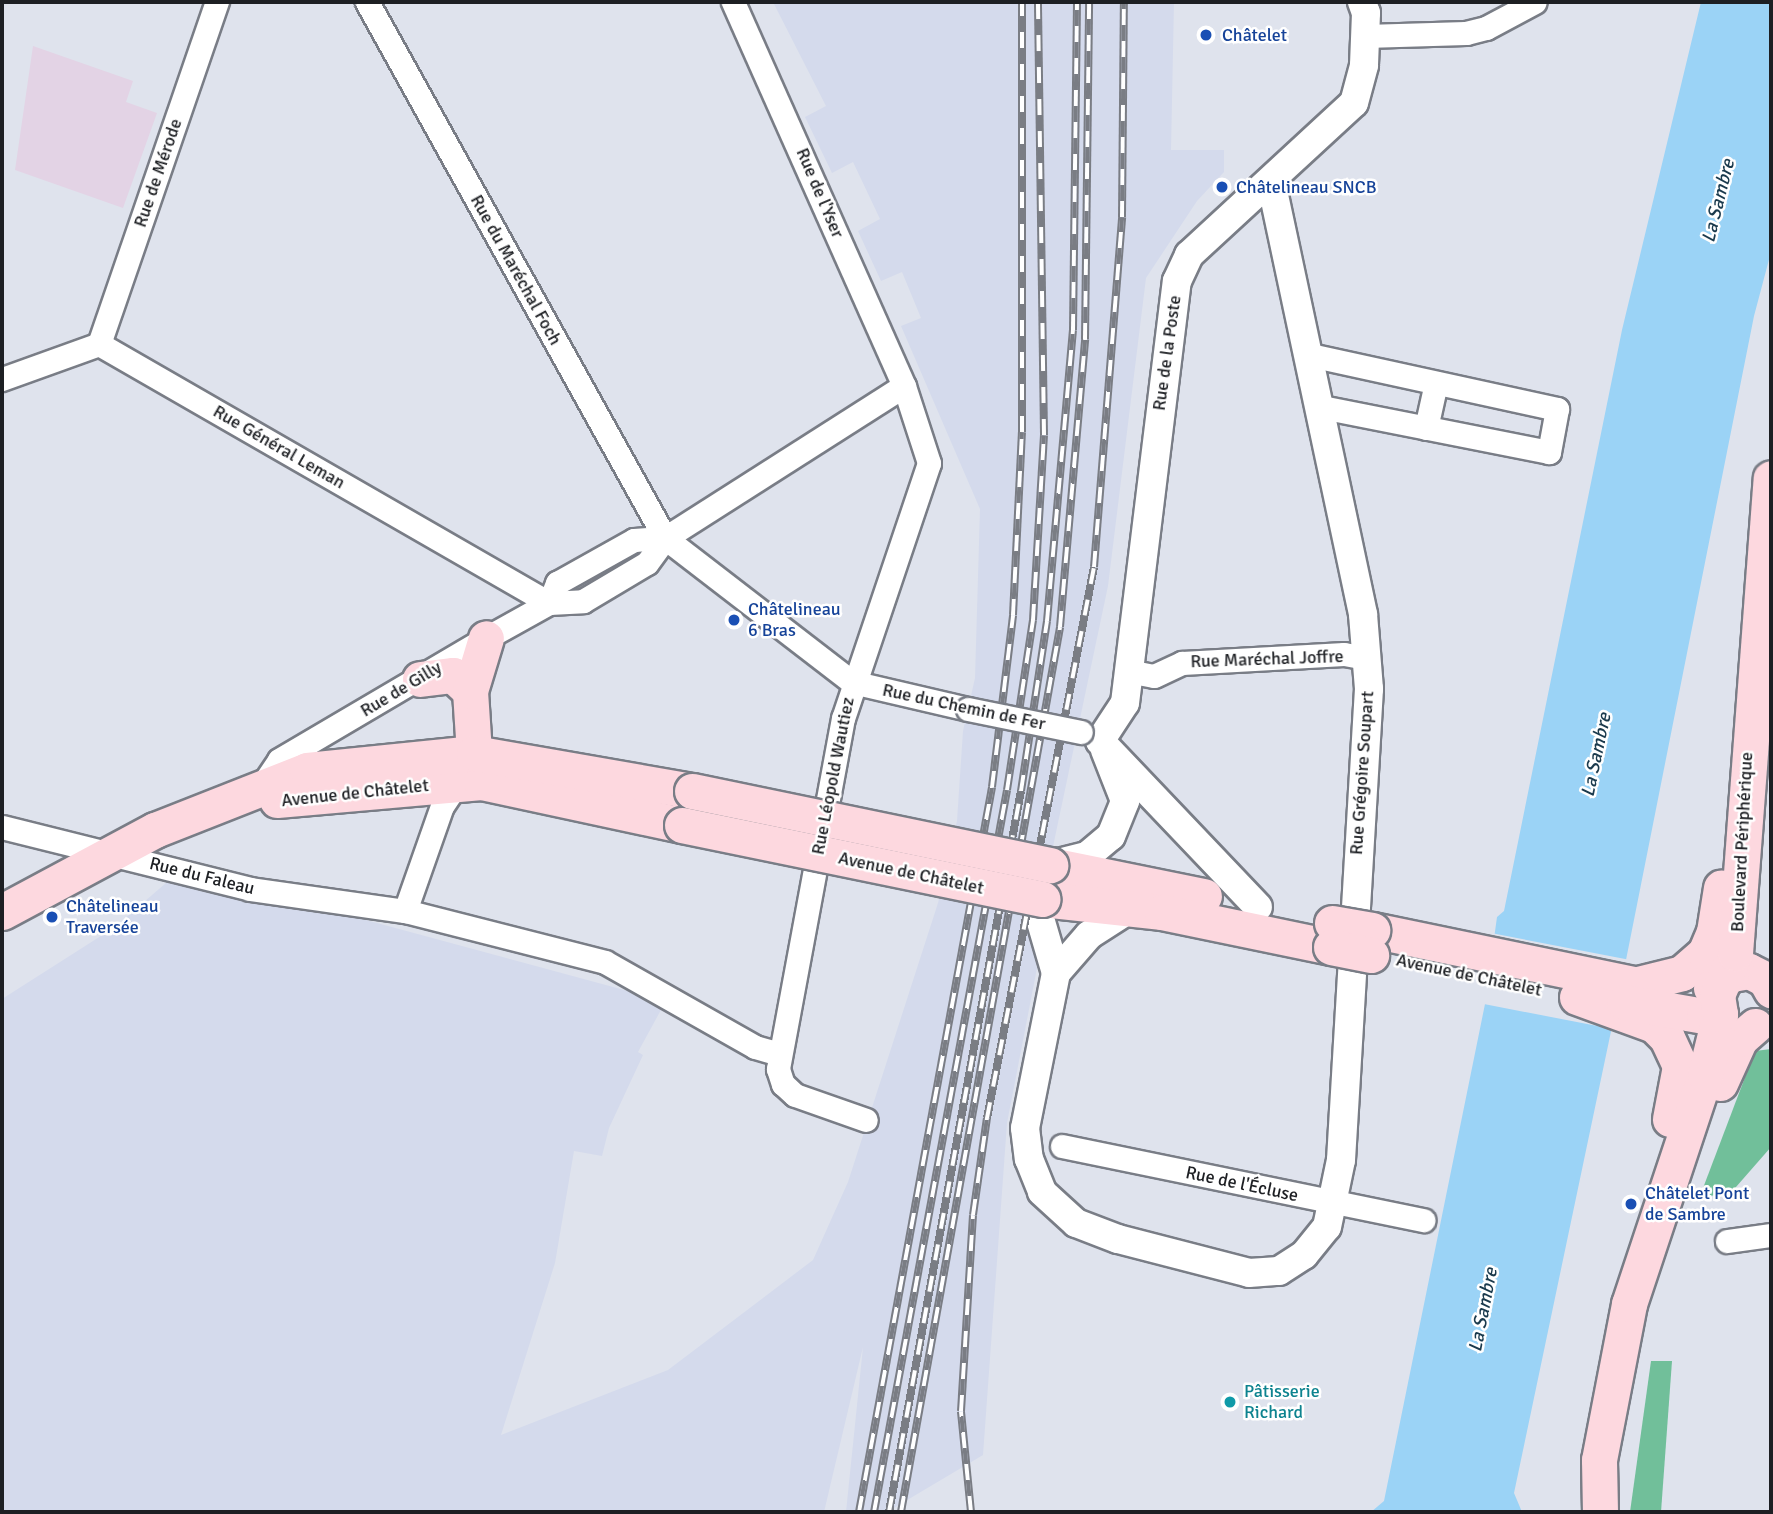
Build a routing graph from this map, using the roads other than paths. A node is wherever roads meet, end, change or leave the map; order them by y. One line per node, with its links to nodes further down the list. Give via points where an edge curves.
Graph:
1 (217, 2): 8 (street, Rue de Mérode)
2 (367, 2): 16 (street, Rue du Maréchal Foch)
3 (733, 2): 12 (street, Rue de l'Yser)
4 (1362, 2): 6 (street, Rue de la Poste)
5 (1535, 2): 6 (street, via 1486,28 1466,33)
6 (1366, 36): 7 (street, Rue de la Poste, via 1363,74 1354,103)
7 (1271, 183): 9 (street, Rue Grégoire Soupart); 20 (street, Rue de la Poste, via 1189,255 1177,281)
8 (99, 344): 10 (street); 17 (street, Rue Général Leman)
9 (1310, 355): 11 (street); 13 (street, Rue Grégoire Soupart)
10 (2, 379)
11 (1436, 383): 14 (street); 14 (street, via 1557,409 1549,452)
12 (904, 386): 16 (street, Rue de Gilly); 22 (street, Rue Léopold Wautiez, via 929,463)
13 (1321, 407): 14 (street); 19 (street, Rue Grégoire Soupart, via 1363,614)
14 (1426, 428)
15 (1771, 482): 40 (main road, Boulevard Périphérique, via 1735,953); 41 (main road, via 1751,590 1714,932 1704,953 1682,973)
16 (665, 538): 17 (street, Rue de Gilly, via 647,564 583,601); 22 (street, Rue du Chemin de Fer)
17 (548, 603): 18 (street, Rue de Gilly)
18 (486, 638): 21 (street, Rue de Gilly); 23 (main road)
19 (1366, 658): 20 (street, Rue Maréchal Joffre, via 1344,654 1182,663 1154,676); 47 (street, Rue Grégoire Soupart, via 1369,689)
20 (1128, 671): 24 (street, Rue de la Poste, via 1125,703)
21 (420, 679): 23 (main road, via 453,675); 26 (street, Rue de Gilly, via 279,760)
22 (852, 682): 24 (street, Rue du Chemin de Fer, bridge); 44 (street, Rue Léopold Wautiez)
23 (470, 691): 25 (main road)
24 (1091, 736): 31 (street, via 1125,801 1111,836 1087,856); 33 (street)
25 (474, 753): 26 (main road, Avenue de Châtelet, via 307,770); 27 (main road); 31 (main road, Avenue de Châtelet, bridge, via 692,791)
26 (263, 784): 29 (main road, Avenue de Châtelet)
27 (457, 784): 29 (main road, Avenue de Châtelet, via 299,795); 32 (main road, Avenue de Châtelet, bridge, via 481,782); 36 (street, via 442,806)
28 (2, 827): 30 (street, Rue du Faleau)
29 (155, 830): 30 (main road)
30 (102, 854): 35 (main road); 36 (street, Rue du Faleau, via 250,889)
31 (1050, 865): 33 (main road, Avenue de Châtelet)
32 (1041, 907): 34 (main road, Avenue de Châtelet); 39 (street)
33 (1258, 907): 37 (main road, Avenue de Châtelet)
34 (1131, 908): 37 (main road, Avenue de Châtelet); 39 (street, via 1089,935)
35 (2, 912)
36 (405, 912): 44 (street, Rue du Faleau, via 605,962 755,1047)
37 (1332, 935): 38 (main road, Avenue de Châtelet, bridge)
38 (1467, 963): 41 (main road, Avenue de Châtelet); 41 (main road, Avenue de Châtelet, via 1577,997)
39 (1056, 972): 47 (street, Rue Grégoire Soupart, via 1025,1128 1034,1176 1063,1214 1118,1239 1249,1273 1279,1271 1304,1255 1327,1227)
40 (1725, 979): 41 (main road, Avenue de Châtelet, via 1703,993); 42 (main road, Avenue de Châtelet, via 1749,971); 43 (main road, Boulevard Périphérique, via 1717,995)
41 (1631, 1001): 43 (main road, Avenue de Châtelet, via 1704,1016); 49 (main road, via 1667,1038 1680,1066)
42 (1767, 1004): 43 (main road, Avenue de Châtelet, via 1735,1026); 49 (main road, Boulevard Périphérique, via 1740,1039)
43 (1720, 1014): 49 (main road, Boulevard Périphérique)
44 (779, 1054): 45 (street, via 783,1084 795,1095)
45 (866, 1120)
46 (1062, 1146): 47 (street, Rue de l'Écluse)
47 (1335, 1204): 48 (street, Rue de l'Écluse)
48 (1423, 1220)
49 (1652, 1233): 52 (main road, Boulevard Périphérique, via 1612,1374 1599,1461)
50 (1771, 1236): 51 (street)
51 (1727, 1241)
52 (1600, 1512)

